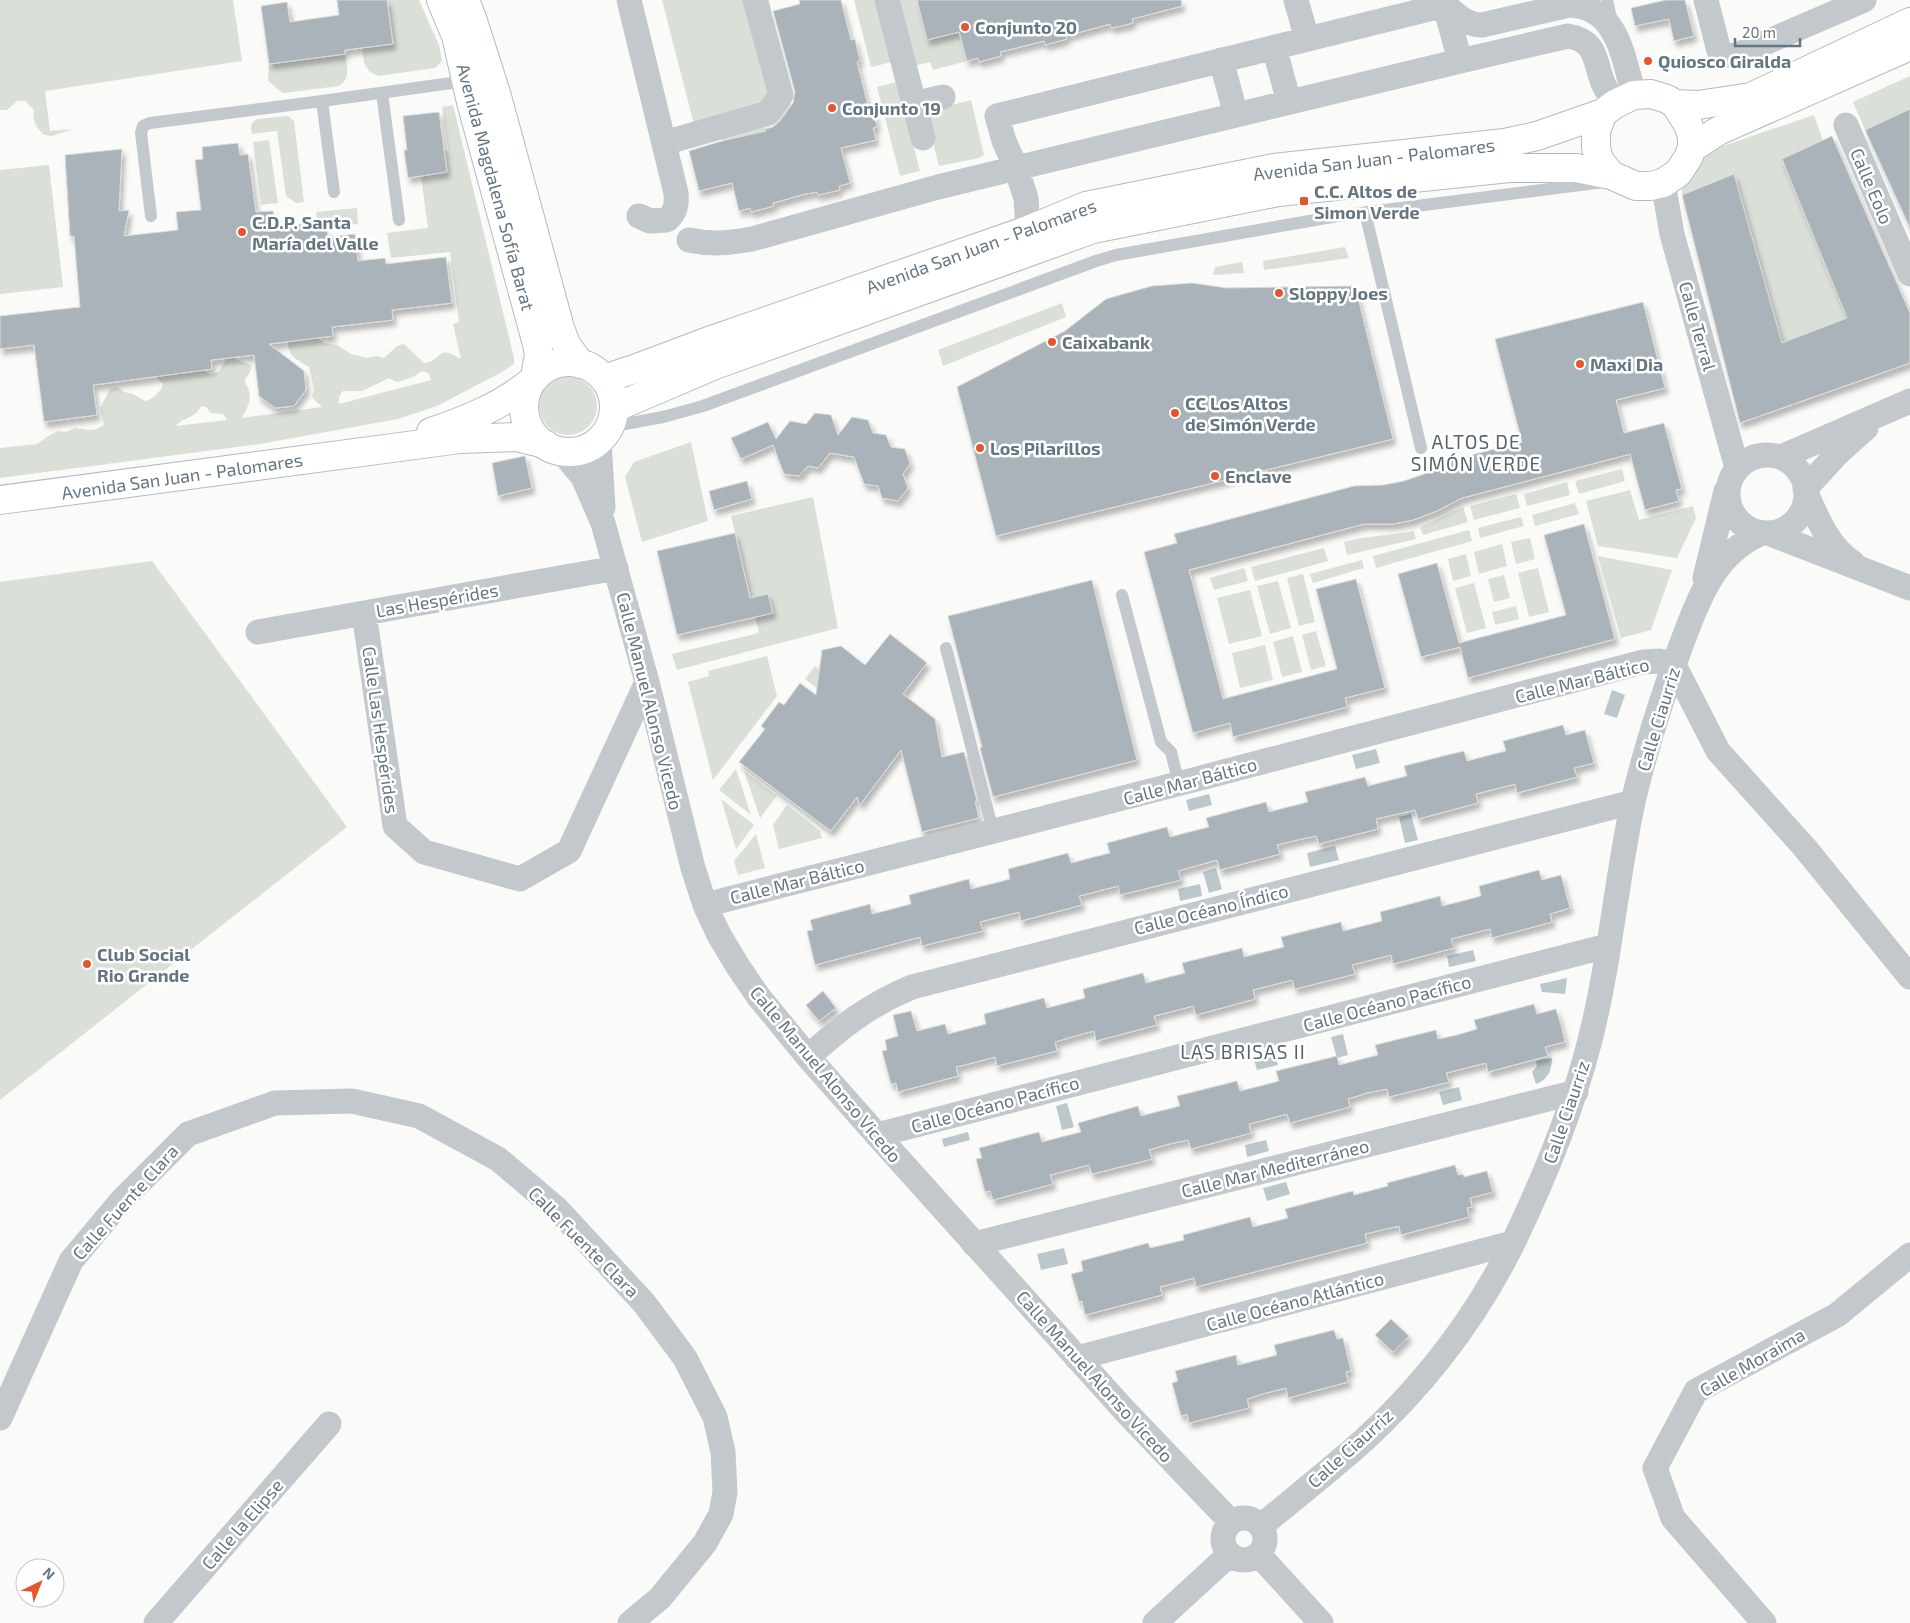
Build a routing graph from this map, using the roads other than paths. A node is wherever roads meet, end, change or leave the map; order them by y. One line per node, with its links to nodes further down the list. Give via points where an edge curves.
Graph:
1 (441, 0): 18 (street, Avenida Magdalena Sofía Barat, via 456,36)
2 (465, 0): 42 (street, Avenida Magdalena Sofía Barat, via 496,93 560,328 566,344)
3 (629, 0): 29 (street)
4 (755, 0): 29 (street, via 781,95 768,114)
5 (887, 0): 23 (street)
6 (1296, 0): 13 (street)
7 (1607, 0): 12 (lane)
8 (1706, 0): 9 (street, via 1719,51 1726,56 1737,55)
9 (1864, 0)
10 (1444, 3): 12 (street, via 1460,18 1482,25 1578,5 1598,13); 13 (street); 17 (street)
11 (1910, 22): 25 (street, via 1751,97 1698,105)
12 (1614, 32): 24 (street)
13 (1307, 39): 15 (street)
14 (1910, 46): 30 (street, via 1718,131)
15 (1274, 47): 16 (street); 22 (street)
16 (1221, 60): 26 (street); 31 (street, via 998,116 1004,141)
17 (1460, 61): 22 (street); 24 (street, via 1568,36 1578,38 1594,52 1603,84)
18 (466, 81): 19 (lane); 44 (street, Avenida Magdalena Sofía Barat, via 537,344 538,368)
19 (382, 93): 21 (lane); 38 (lane)
20 (943, 97): 23 (street)
21 (322, 102): 34 (lane); 36 (lane, via 144,126 141,133)
22 (1289, 102): 26 (street)
23 (914, 104): 28 (street)
24 (1618, 104): 25 (street, via 1650,94); 32 (street, via 1596,131 1599,160); 39 (street, Avenida San Juan - Palomares, via 1537,136 1505,143 1274,168 1086,206)
25 (1675, 104): 30 (street, via 1688,124)
26 (1236, 115): 31 (street)
27 (1846, 125): 41 (street, Calle Eolo)
28 (923, 138)
29 (664, 143): 37 (street, via 676,193 676,208 662,221 650,221)
30 (1692, 148): 33 (street, via 1678,173)
31 (1016, 168): 39 (street, via 1026,198); 40 (street, via 935,178 752,239 721,244)
32 (1616, 178): 33 (street, via 1636,186); 35 (lane); 46 (street, Avenida San Juan - Palomares, via 1576,168 1509,168 1278,192 1093,229 715,365)
33 (1663, 183): 51 (street, Calle Terral, via 1672,234)
34 (334, 192)
35 (1365, 212): 46 (lane, via 1096,261 703,406 663,417); 48 (lane)
36 (151, 216)
37 (639, 216)
38 (399, 220)
39 (1028, 230): 43 (street, Avenida San Juan - Palomares)
40 (689, 240)
41 (1910, 274)
42 (580, 364): 43 (street, via 589,366); 44 (street, via 557,363)
43 (604, 378): 46 (street, via 611,393)
44 (533, 379): 47 (street, via 524,401 524,415 529,428); 49 (street, via 508,399 481,413)
45 (1899, 406): 50 (street); 52 (street, via 1859,433)
46 (607, 425): 47 (street, via 583,449); 54 (street, Calle Manuel Alonso Vicedo)
47 (554, 448): 49 (street, via 516,437 488,437); 54 (street, Calle Manuel Alonso Vicedo, via 583,477)
48 (1421, 448)
49 (364, 452): 53 (street, Avenida San Juan - Palomares)
50 (1781, 457): 51 (street, via 1752,457); 52 (street, via 1798,470)
51 (1732, 477): 55 (street, via 1727,500 1732,513 1746,528); 60 (street, Calle Ciaurriz)
52 (1806, 492): 55 (street, via 1799,518 1788,528); 57 (street, via 1819,523 1833,544 1847,559)
53 (0, 500)
54 (604, 523): 56 (street, Calle Manuel Alonso Vicedo)
55 (1764, 534): 57 (street); 60 (street, Calle Ciaurriz, via 1741,544 1723,560)
56 (616, 568): 61 (street, Las Hespérides); 65 (street, Calle Manuel Alonso Vicedo)
57 (1870, 574): 58 (street)
58 (1910, 588)
59 (1122, 595): 66 (lane, via 1161,742 1171,752)
60 (1696, 607): 64 (street, Calle Ciaurriz)
61 (364, 613): 62 (street, Las Hespérides); 65 (street, Calle Las Hespérides, via 395,826 424,852 520,879 570,851)
62 (258, 632)
63 (946, 648): 68 (lane)
64 (1674, 665): 66 (street, Calle Mar Báltico, via 1660,661 1643,662); 67 (street, Calle Ciaurriz); 71 (street, via 1718,751 1805,848)
65 (647, 682): 69 (street, Calle Manuel Alonso Vicedo, via 692,868)
66 (1179, 784): 68 (street, Calle Mar Báltico)
67 (1633, 802): 70 (street, Calle Ciaurriz); 72 (street, Calle Océano Índico, via 912,986 862,1012)
68 (993, 831): 69 (street, Calle Mar Báltico)
69 (705, 905): 72 (street, Calle Manuel Alonso Vicedo, via 719,935 758,996)
70 (1607, 946): 73 (street, Calle Ciaurriz, via 1601,997); 74 (street, Calle Océano Pacífico)
71 (1910, 977)
72 (808, 1057): 74 (street, Calle Manuel Alonso Vicedo)
73 (1576, 1092): 75 (street, Calle Ciaurriz, via 1547,1169); 76 (street, Calle Mar Mediterráneo)
74 (877, 1135): 76 (street, Calle Manuel Alonso Vicedo)
75 (1512, 1243): 78 (street, Calle Océano Atlántico); 82 (street, Calle Ciaurriz, via 1483,1298 1445,1352 1405,1398 1364,1440)
76 (974, 1244): 78 (street, Calle Manuel Alonso Vicedo)
77 (1910, 1255): 89 (street, Calle Moraima, via 1836,1315 1696,1391 1655,1468 1673,1518)
78 (1077, 1358): 81 (street, Calle Manuel Alonso Vicedo)
79 (0, 1418): 86 (street, Calle Fuente Clara, via 71,1261 122,1200 188,1134 275,1103 352,1101 419,1116 498,1159 557,1209 644,1303 685,1358 715,1417 723,1452 725,1492 721,1514 705,1543 660,1598)
80 (329, 1424): 85 (street, Calle la Elipse)
81 (1231, 1522): 82 (street, via 1247,1518); 83 (street, via 1223,1541)
82 (1261, 1526): 84 (street, via 1265,1544)
83 (1230, 1554): 84 (street, via 1246,1560); 87 (street)
84 (1259, 1555): 88 (street)
85 (156, 1623)
86 (630, 1623)
87 (1154, 1623)
88 (1321, 1623)
89 (1764, 1623)

